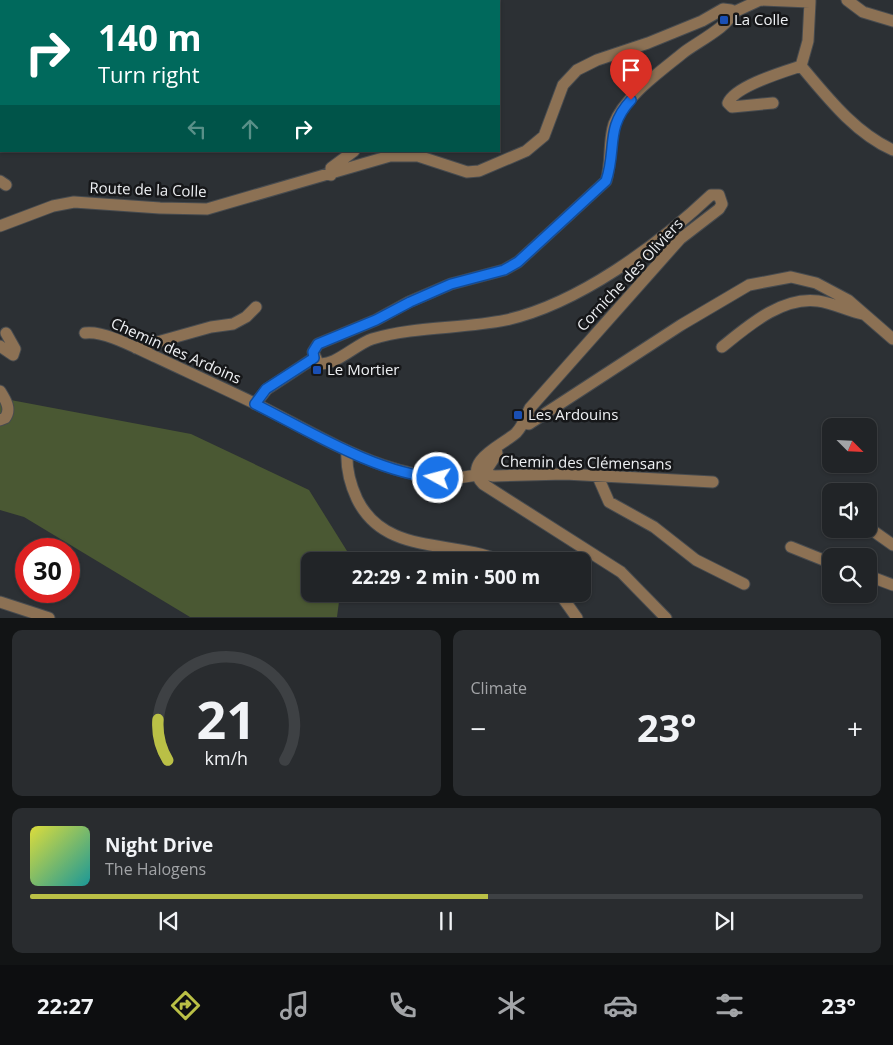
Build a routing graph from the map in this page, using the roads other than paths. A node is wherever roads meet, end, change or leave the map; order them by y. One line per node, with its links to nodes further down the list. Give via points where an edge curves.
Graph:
1 (760, 0): 3 (street); 4 (street)
2 (847, 0): 5 (street, via 863,12)
3 (810, 1): 6 (street, via 807,47)
4 (732, 14): 10 (street, Route de la Colle, via 731,10 723,9 702,21 577,70 563,85 539,142 479,171 467,172 408,154 390,156); 20 (street, via 729,22 692,45 621,110 614,126 606,181 518,262 504,270 451,284 318,344 313,352)
5 (893, 21)
6 (801, 66): 7 (street, via 760,82 732,96 728,102 732,107 740,108); 8 (street, via 833,103 876,142)
7 (774, 104)
8 (893, 150)
9 (353, 152): 10 (street, via 331,168)
10 (331, 175): 11 (street, Route de la Colle, via 207,209 74,202 53,206)
11 (0, 226)
12 (256, 307): 19 (street, via 233,324)
13 (865, 314): 16 (street); 18 (street, via 818,301 800,301 768,313); 24 (street, via 848,300 816,283 791,276 749,285 681,325 529,424)
14 (6, 333): 17 (street, via 15,349 13,355)
15 (85, 333): 19 (street, Chemin des Ardoins, via 98,333)
16 (893, 339)
17 (0, 346)
18 (722, 347)
19 (136, 348): 22 (street, Chemin des Ardoins)
20 (314, 358): 22 (street, via 266,389); 24 (street, Corniche des Oliviers, via 318,363 327,364 370,339 506,320 562,302 640,253 711,195 719,195 722,204 719,209 680,239 530,408)
21 (0, 391): 23 (street, via 7,401 8,412)
22 (255, 404): 26 (street, Chemin des Ardoins)
23 (0, 420)
24 (524, 422): 25 (street, Corniche des Oliviers, via 518,432)
25 (496, 448): 27 (street, Corniche des Oliviers, via 480,462); 28 (street, Chemin des Clémensans, via 497,454 487,469 489,475)
26 (348, 451): 27 (street, Chemin des Ardoins, via 418,477 458,479); 33 (street, via 352,489 362,510 382,530 414,542)
27 (477, 475): 42 (street, via 483,484 524,512 621,572)
28 (598, 477): 29 (street, Chemin des Clémensans); 36 (street, via 609,502 654,528 696,560)
29 (713, 482)
30 (877, 534): 31 (street)
31 (893, 545)
32 (791, 547): 34 (street)
33 (470, 552)
34 (822, 559)
35 (877, 579): 37 (street)
36 (744, 584)
37 (893, 585)
38 (0, 602): 40 (street)
39 (565, 602): 41 (street)
40 (48, 618)
41 (576, 618)
42 (666, 618)

